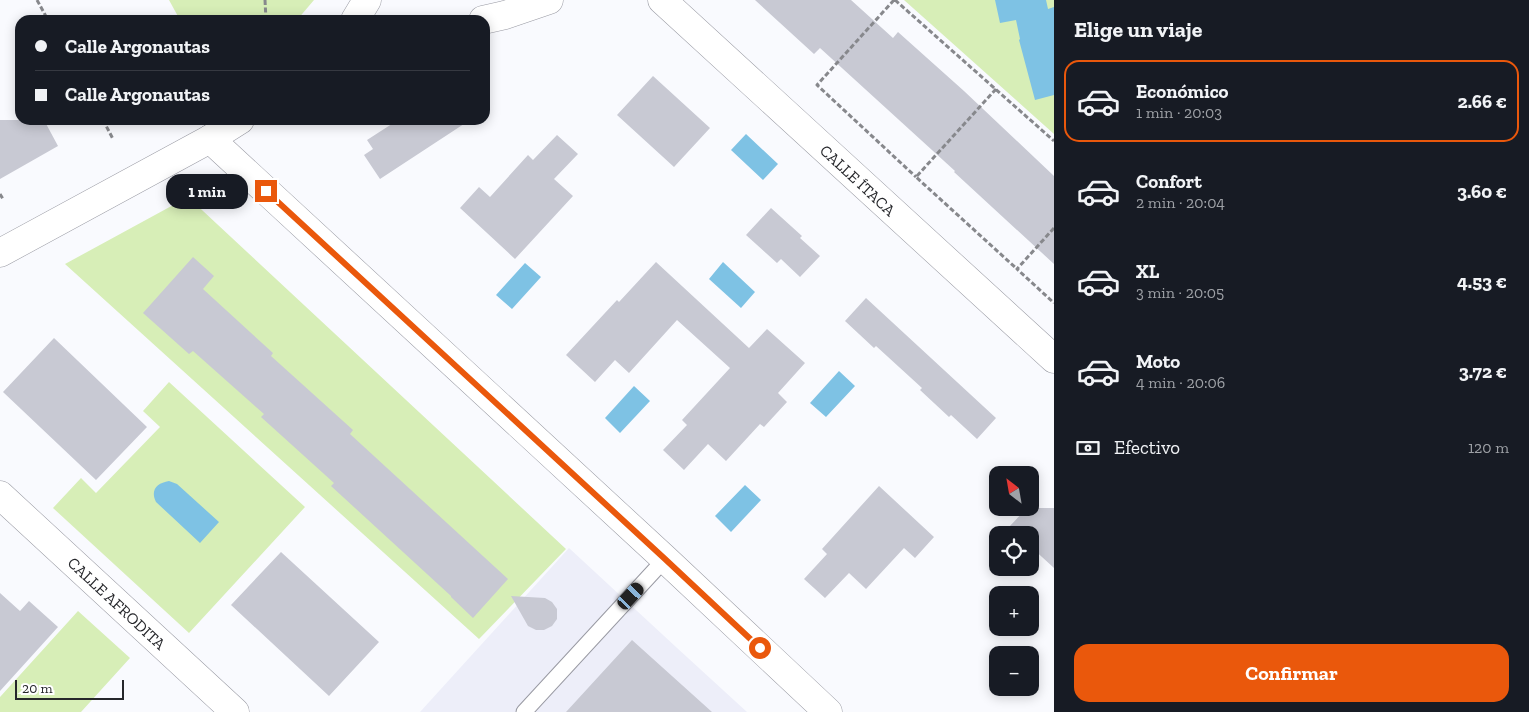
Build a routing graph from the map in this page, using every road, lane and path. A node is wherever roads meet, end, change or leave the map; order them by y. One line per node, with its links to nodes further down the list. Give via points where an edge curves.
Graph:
1 (37, 0): 7 (path)
2 (265, 0): 8 (path)
3 (367, 0): 9 (street)
4 (549, 0): 10 (street)
5 (662, 0): 24 (street, CALLE ÍTACA)
6 (894, 0): 11 (path); 17 (path, via 816,85)
7 (45, 15)
8 (266, 15)
9 (358, 15)
10 (490, 18)
11 (996, 90): 16 (path); 17 (path)
12 (105, 125): 15 (path)
13 (232, 125): 14 (street)
14 (210, 138): 21 (street); 26 (street)
15 (113, 139)
16 (1054, 141)
17 (916, 177): 22 (path)
18 (0, 194): 19 (path)
19 (3, 199)
20 (1054, 228): 22 (path)
21 (0, 253)
22 (1017, 269): 23 (path)
23 (1054, 303)
24 (1054, 359)
25 (0, 495): 27 (street, CALLE AFRODITA)
26 (665, 559): 28 (lane); 29 (street)
27 (235, 712)
28 (524, 712)
29 (828, 712)

